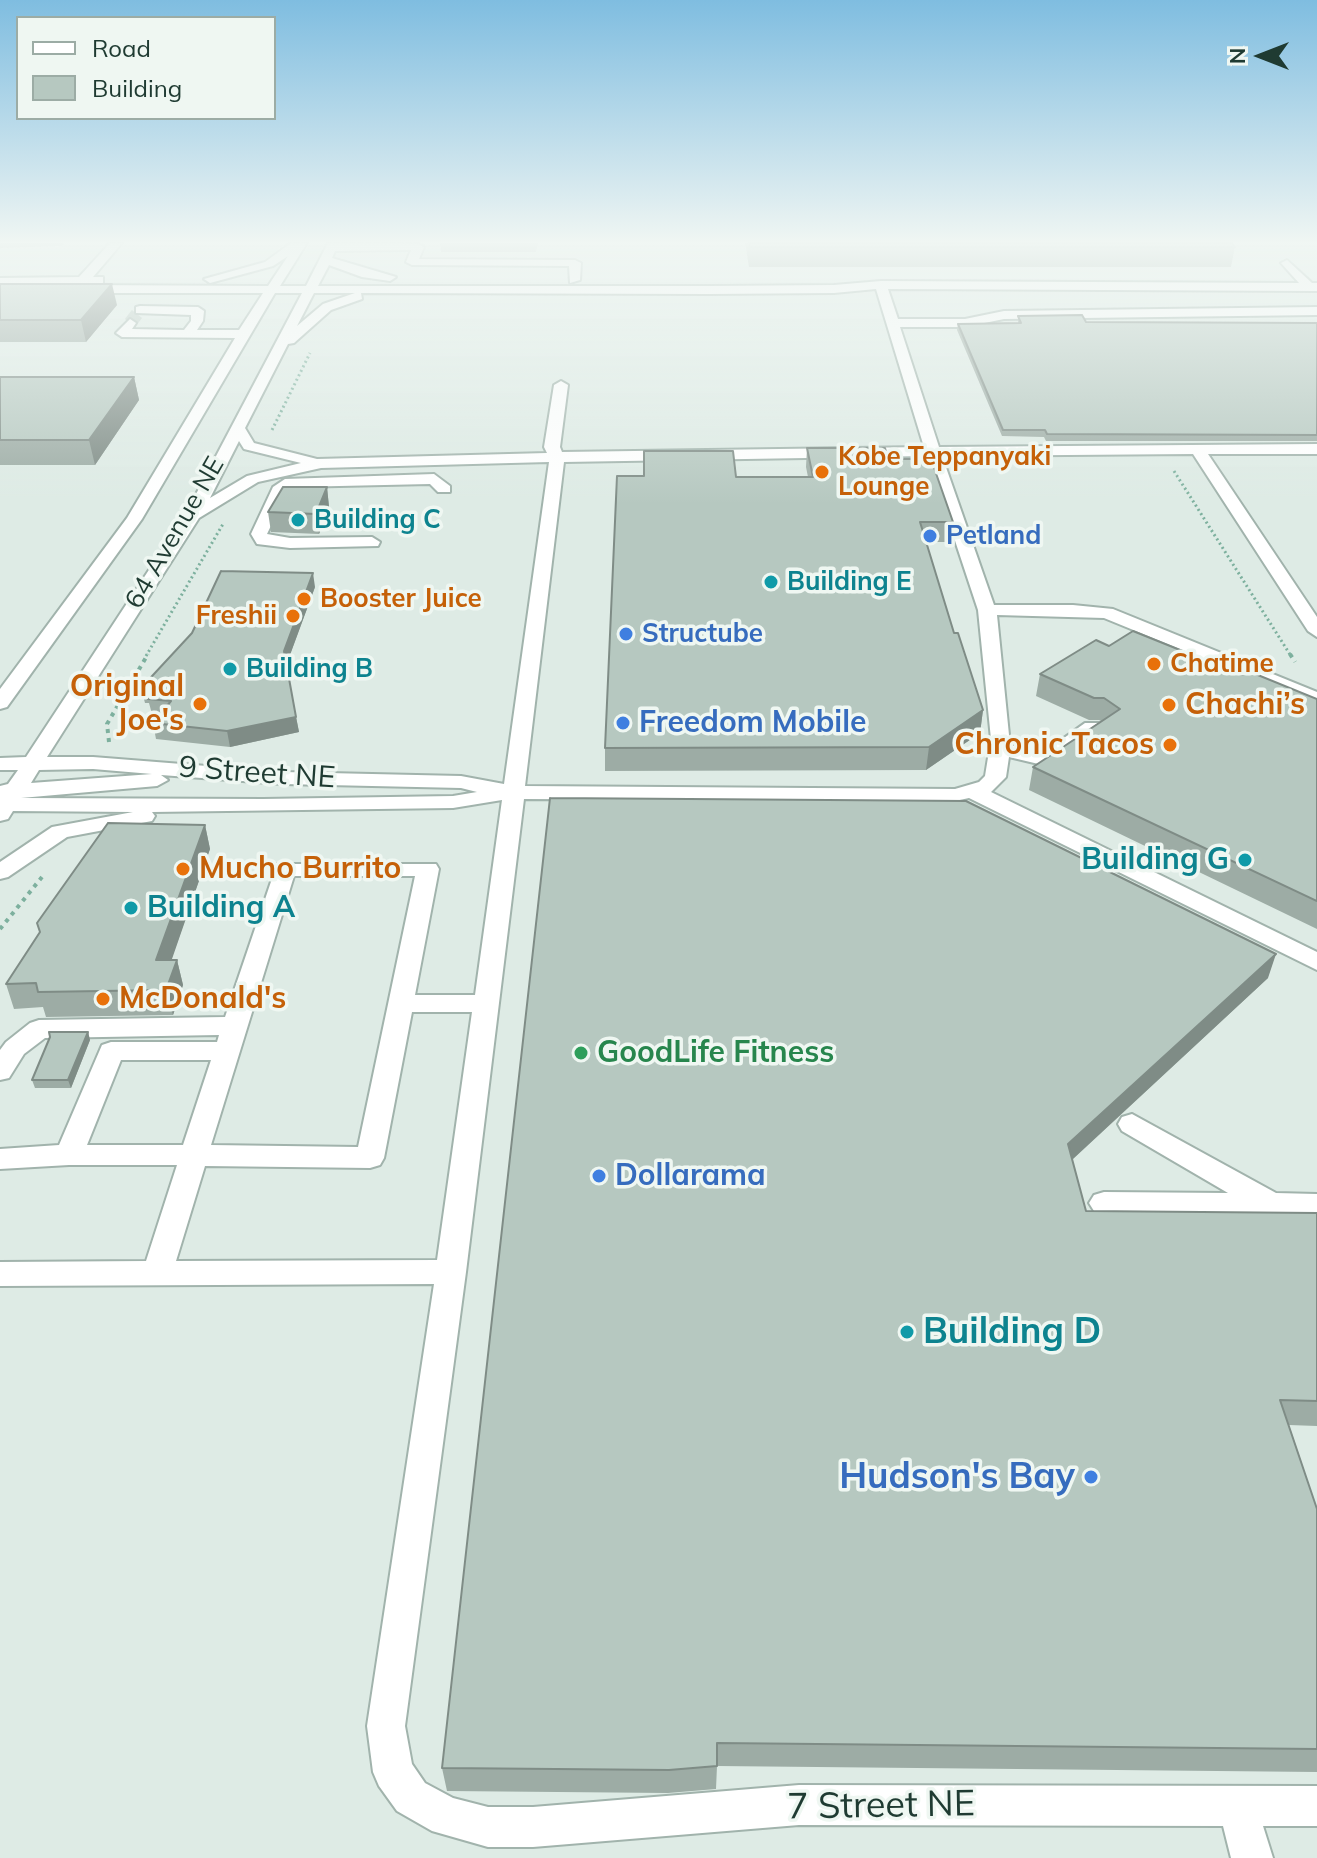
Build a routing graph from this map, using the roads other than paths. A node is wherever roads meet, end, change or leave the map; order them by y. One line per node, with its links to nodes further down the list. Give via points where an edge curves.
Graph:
1 (125, 330): 8 (street, via 122,333)
2 (190, 330): 8 (street)
3 (201, 330): 8 (street)
4 (237, 330): 20 (street, 64 Avenue NE, via 134,519)
5 (289, 330): 9 (street, 64 Avenue NE)
6 (301, 330): 9 (street)
7 (890, 330): 13 (street)
8 (187, 334)
9 (278, 350): 11 (street, 64 Avenue NE)
10 (561, 385): 15 (street, 7 Street NE, via 552,447)
11 (237, 427): 16 (street, via 249,446); 18 (street, 64 Avenue NE)
12 (1317, 449): 14 (street)
13 (934, 450): 14 (street); 15 (street); 21 (street)
14 (1198, 450): 22 (street)
15 (557, 459): 16 (street); 31 (street, 7 Street NE)
16 (321, 463): 18 (street, via 253,479)
17 (444, 489): 19 (street, via 434,479 302,480 281,487 259,534 263,540)
18 (193, 515): 28 (street, 64 Avenue NE)
19 (372, 542)
20 (104, 558): 23 (street, via 69,582); 25 (street, 64 Avenue NE)
21 (987, 610): 24 (street, via 1107,613); 27 (street)
22 (1317, 631)
23 (0, 677)
24 (1317, 699)
25 (0, 703)
26 (1092, 727): 27 (street, via 1047,760)
27 (1001, 749): 32 (street, via 995,777)
28 (32, 763): 29 (street, 9 Street NE); 30 (street, 9 Street NE, via 123,764); 33 (street, 64 Avenue NE)
29 (0, 764)
30 (283, 778): 31 (street, 9 Street NE, via 461,782); 33 (street, via 135,780)
31 (513, 792): 32 (street, 9 Street NE); 34 (street, 9 Street NE, via 453,802); 38 (street, 7 Street NE)
32 (974, 792): 36 (street)
33 (4, 796): 34 (street, 9 Street NE)
34 (263, 806): 35 (street, via 143,816 60,832)
35 (0, 872)
36 (1317, 962)
37 (401, 1003): 38 (street); 39 (street, via 428,869 285,869); 43 (street, via 370,1158)
38 (486, 1004): 48 (street, 7 Street NE)
39 (231, 1039): 40 (street, via 39,1029 15,1048); 42 (street, via 111,1051); 43 (street)
40 (0, 1071)
41 (1132, 1124): 46 (street)
42 (69, 1155): 43 (street); 44 (street)
43 (194, 1155): 49 (street)
44 (0, 1159)
45 (1104, 1203): 46 (street)
46 (1272, 1205): 47 (street)
47 (1317, 1205)
48 (451, 1272): 49 (street); 51 (street, 7 Street NE, via 386,1726 393,1772 411,1797 446,1817 488,1827 799,1805)
49 (157, 1273): 50 (street)
50 (0, 1274)
51 (1237, 1805): 52 (street, 7 Street NE); 53 (street)
52 (1317, 1806)
53 (1252, 1858)

